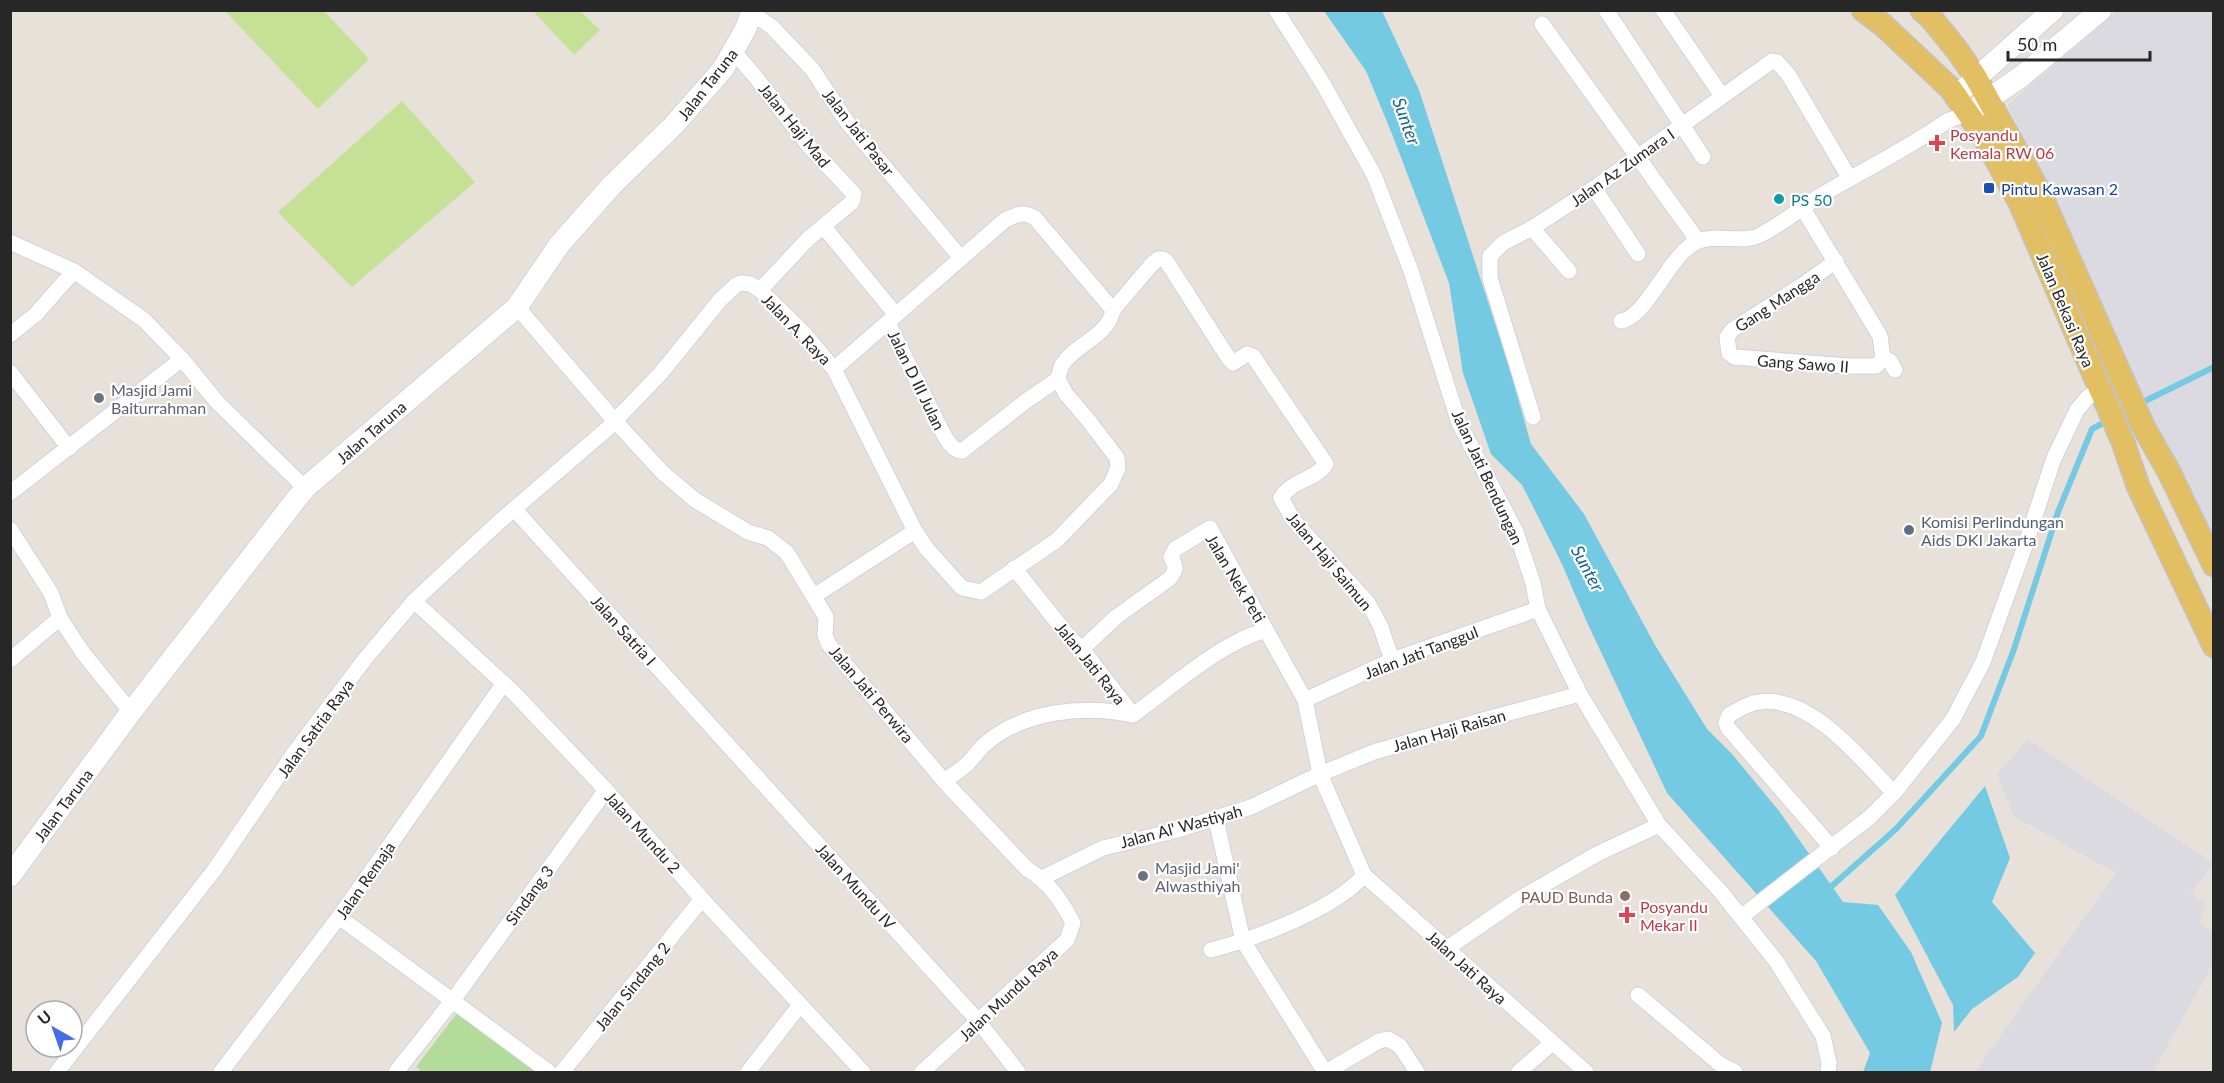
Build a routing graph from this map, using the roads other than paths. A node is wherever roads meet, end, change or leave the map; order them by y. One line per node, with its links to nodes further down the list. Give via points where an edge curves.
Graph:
1 (1276, 10): 56 (street, Jalan Jati Bendungan, via 1323,82 1374,175 1411,271 1459,423 1516,532)
2 (1606, 10): 15 (street)
3 (1663, 10): 12 (street)
4 (1863, 10): 14 (main road, Jalan Bekasi Raya, via 1908,47)
5 (1922, 10): 11 (main road, Jalan Bekasi Raya)
6 (2053, 10): 11 (street)
7 (2101, 10): 13 (street)
8 (752, 12): 10 (street, Jalan Taruna); 26 (street, Jalan Jati Pasar, via 812,69 848,122)
9 (1542, 24): 16 (street)
10 (734, 52): 21 (street, Jalan Haji Mad, via 808,145 854,194 854,199); 31 (street, Jalan Taruna, via 673,126 612,184 559,245)
11 (1976, 78): 13 (main road, Jalan Bekasi Raya); 14 (street)
12 (1722, 96): 15 (street, Jalan Az Zumara I); 18 (street, Jalan Az Zumara I, via 1772,61 1777,62 1800,92)
13 (1989, 100): 14 (street); 52 (main road, Jalan Bekasi Raya, via 2040,193 2144,428)
14 (1957, 110): 18 (street); 43 (main road, Jalan Bekasi Raya, via 1983,135 2020,203)
15 (1682, 126): 16 (street, Jalan Az Zumara I); 17 (street)
16 (1638, 156): 19 (street, Jalan Az Zumara I); 23 (street)
17 (1703, 157)
18 (1850, 179): 20 (street)
19 (1594, 188): 22 (street, Jalan Az Zumara I); 25 (street)
20 (1802, 207): 23 (street, via 1758,236); 27 (street)
21 (824, 227): 30 (street); 33 (street, Jalan D III Julan)
22 (1532, 228): 29 (street); 44 (street, Jalan Az Zumara I, via 1503,243 1489,261 1490,278)
23 (1698, 241): 34 (street, via 1672,263 1662,283 1636,311)
24 (10, 242): 28 (street)
25 (1638, 254)
26 (961, 258): 32 (street, via 1005,220 1027,213); 33 (street)
27 (1836, 261): 36 (street, Gang Mangga, via 1732,330); 38 (street, via 1880,336)
28 (74, 271): 35 (street, via 36,314); 37 (street, via 144,320)
29 (1569, 271)
30 (760, 290): 39 (street, Jalan A. Raya); 45 (street, Jalan A. Raya, via 750,284 736,285)
31 (518, 306): 45 (street, Jalan Jati Perwira); 47 (street, Jalan Taruna)
32 (1113, 310): 42 (street, via 1106,327 1073,354 1062,366); 62 (street, Jalan Haji Saimun, via 1161,258 1229,359 1233,363 1247,354 1253,356 1326,464 1281,498 1294,521 1368,603)
33 (892, 319): 39 (street); 42 (street, Jalan D III Julan, via 945,437 957,451)
34 (1621, 321)
35 (10, 335)
36 (1728, 346): 38 (street, Gang Sawo II, via 1734,357 1767,361 1871,367)
37 (182, 359): 46 (street); 47 (street, via 217,402)
38 (1883, 359): 40 (street)
39 (834, 369): 51 (street, Jalan A. Raya)
40 (1895, 369)
41 (10, 372): 46 (street)
42 (1058, 379): 53 (street, via 1117,458 1118,468 1111,484 1057,540)
43 (2102, 394): 59 (main road, Jalan Bekasi Raya, via 2138,486); 72 (street, via 2087,398 2077,410 2054,458 1978,671 1953,719)
44 (1533, 417)
45 (615, 422): 49 (street, Jalan Satria Raya); 54 (street, Jalan Jati Perwira, via 695,500 748,532 768,538 787,553)
46 (69, 448): 48 (street)
47 (305, 488): 66 (street, Jalan Taruna)
48 (10, 493)
49 (515, 510): 55 (street, Jalan Satria Raya); 68 (street, Jalan Satria I)
50 (10, 529): 57 (street, via 51,593)
51 (915, 531): 53 (street, Jalan A. Raya, via 962,588 981,591); 54 (street)
52 (2214, 565)
53 (1014, 568): 60 (street, Jalan Jati Raya)
54 (814, 596): 70 (street, Jalan Jati Perwira, via 826,617 829,645)
55 (414, 601): 63 (street, Jalan Mundu 2); 91 (street, Jalan Satria Raya, via 365,659 294,753 215,869)
56 (1539, 609): 62 (street, Jalan Jati Tanggul); 64 (street, Jalan Jati Bendungan)
57 (60, 618): 61 (street); 66 (street)
58 (1266, 630): 60 (street, Jalan Nek Peti, via 1210,528 1174,549 1171,557 1175,572); 65 (street, Jalan Jati Raya); 67 (street, Jalan Jati Raya, via 1225,648)
59 (2214, 646)
60 (1082, 649): 67 (street, Jalan Jati Raya)
61 (10, 660)
62 (1392, 660): 65 (street, Jalan Jati Tanggul)
63 (504, 683): 71 (street, Jalan Mundu 2); 81 (street, Jalan Remaja)
64 (1580, 694): 69 (street, Jalan Haji Raisan, via 1374,752); 74 (street, Jalan Jati Bendungan)
65 (1305, 700): 69 (street, Jalan Jati Raya)
66 (131, 712): 77 (street, Jalan Taruna)
67 (1133, 715): 70 (street, via 1068,710 1018,723 983,745 968,763)
68 (733, 750): 88 (street, Jalan Mundu IV)
69 (1320, 774): 73 (street, Jalan Al' Wastiyah); 76 (street, Jalan Jati Raya)
70 (944, 781): 78 (street, Jalan Jati Perwira, via 1027,869)
71 (606, 790): 79 (street, Jalan Mundu 2); 86 (street, Sindang 3)
72 (1894, 793): 75 (street); 75 (street, via 1814,717 1787,705 1762,701 1729,715 1728,728)
73 (1216, 819): 78 (street, Jalan Al' Wastiyah, via 1103,848); 82 (street)
74 (1659, 825): 80 (street, Jalan Jati Bendungan); 83 (street, via 1597,854 1519,899)
75 (1828, 851): 80 (street)
76 (1364, 874): 82 (street, via 1322,906); 83 (street, Jalan Jati Raya)
77 (10, 876)
78 (1042, 878): 88 (street, Jalan Mundu Raya, via 1062,901 1073,923 1067,940)
79 (702, 899): 87 (street, Jalan Mundu 2); 94 (street, Jalan Sindang 2)
80 (1745, 914): 104 (street, Jalan Jati Bendungan, via 1823,1036)
81 (339, 917): 86 (street); 92 (street, Jalan Remaja)
82 (1243, 941): 84 (street); 99 (street)
83 (1446, 949): 89 (street, Jalan Jati Raya)
84 (1211, 950)
85 (1638, 995): 103 (street, via 1721,1065)
86 (453, 1000): 90 (street, Sindang 3); 93 (street)
87 (800, 1005): 95 (street); 96 (street, Jalan Mundu 2)
88 (979, 1022): 97 (street, Jalan Mundu Raya); 98 (street, Jalan Mundu IV)
89 (1552, 1043): 101 (street); 102 (street, Jalan Jati Raya)
90 (402, 1070)
91 (57, 1072)
92 (221, 1072)
93 (549, 1072)
94 (562, 1072)
95 (748, 1072)
96 (863, 1072)
97 (922, 1072)
98 (1018, 1072)
99 (1325, 1072): 100 (street, via 1388,1039 1400,1046)
100 (1417, 1072)
101 (1519, 1072)
102 (1586, 1072)
103 (1735, 1072)
104 (1828, 1072)

